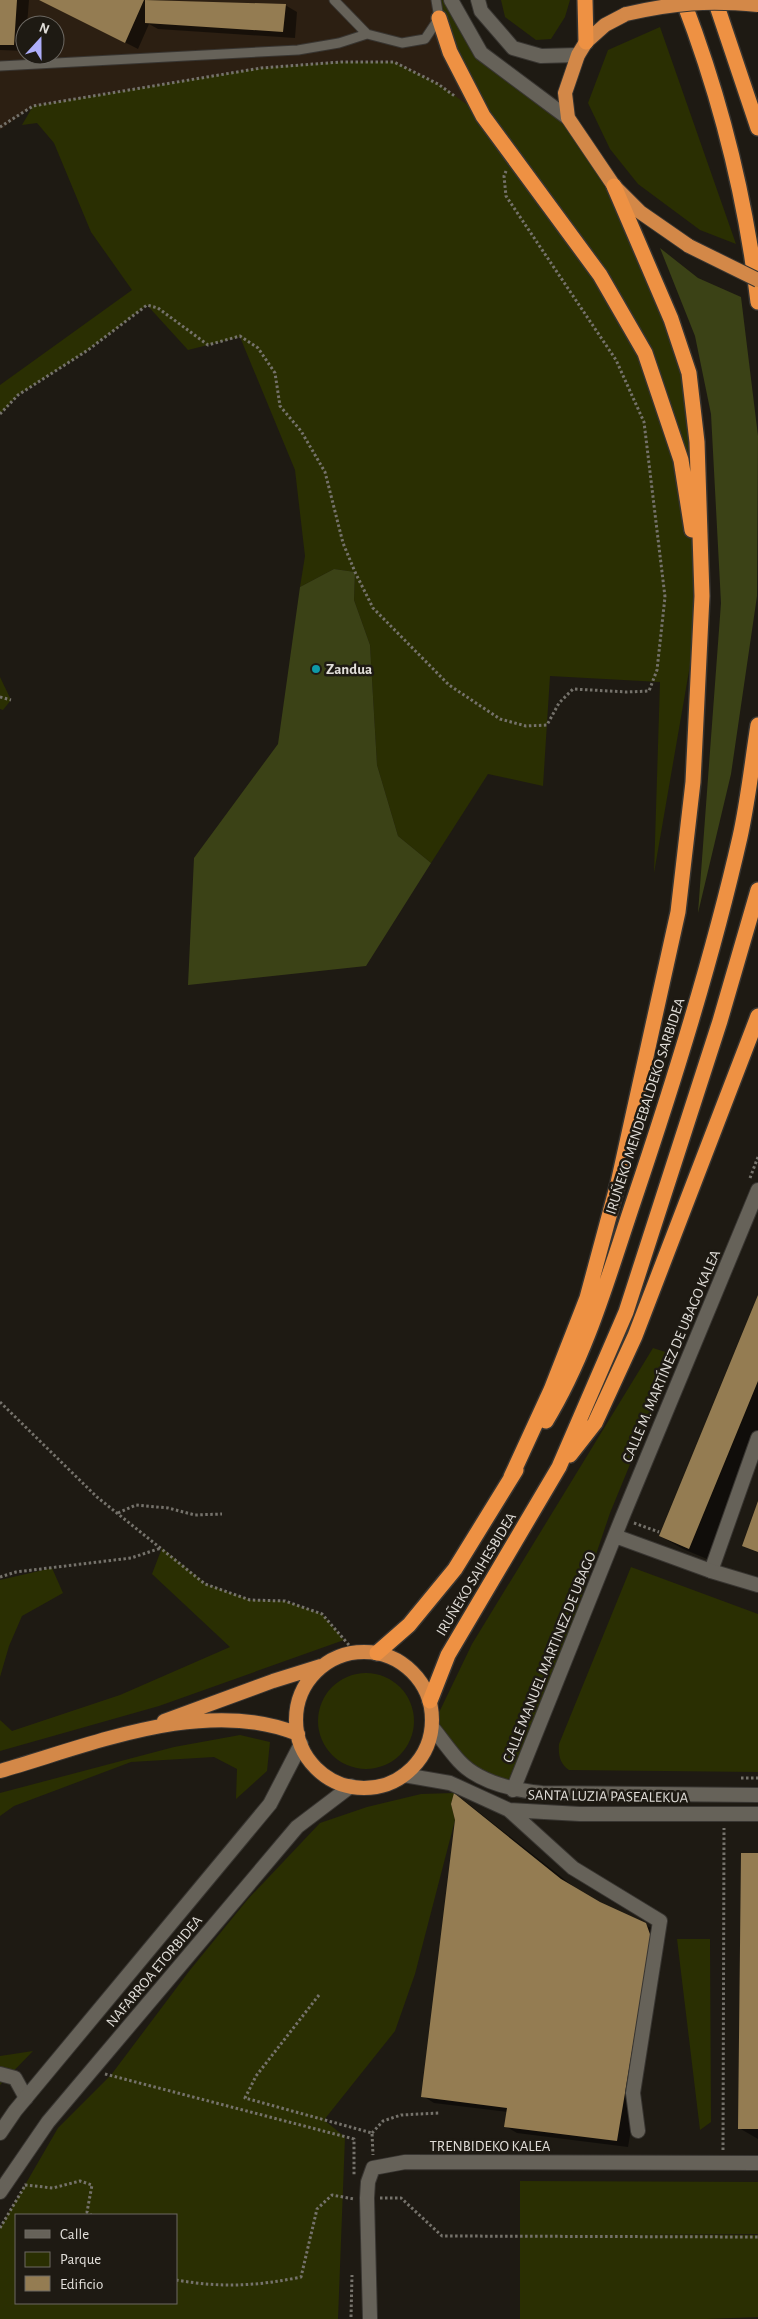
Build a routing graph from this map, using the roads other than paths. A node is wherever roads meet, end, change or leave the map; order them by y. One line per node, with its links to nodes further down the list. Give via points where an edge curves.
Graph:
1 (334, 0): 10 (lane)
2 (436, 0): 9 (lane)
3 (451, 0): 14 (street, via 481,53)
4 (478, 0): 12 (street, via 481,11 513,48 541,56)
5 (585, 0): 11 (highway)
6 (683, 0): 18 (highway, via 705,57 736,180)
7 (715, 0): 15 (highway)
8 (758, 5): 11 (highway, bridge, via 725,0 674,3 626,14 604,25)
9 (439, 18): 10 (lane, via 425,39 402,43); 19 (highway, via 450,52 483,116 600,275 645,353 681,460)
10 (367, 34): 13 (lane, via 340,43 298,50)
11 (586, 42): 12 (highway)
12 (578, 55): 14 (highway, via 565,93)
13 (0, 66)
14 (568, 118): 16 (highway)
15 (758, 128)
16 (614, 186): 17 (highway, bridge, via 640,212 689,246); 19 (highway, via 671,319 689,373 697,442)
17 (758, 280)
18 (758, 302)
19 (702, 596): 27 (highway, via 693,782 678,912 618,1183 587,1298 551,1390)
20 (758, 725): 27 (highway, IRUÑEKO MENDEBALDEKO SARBIDEA, via 740,836 703,982 659,1125 604,1291 563,1393)
21 (758, 890): 26 (highway, via 720,1021 626,1312)
22 (758, 1016): 26 (highway, via 631,1344 595,1423)
23 (758, 1190): 24 (street, CALLE M. MARTÍNEZ DE UBAGO KALEA)
24 (752, 1223): 28 (street, CALLE M. MARTÍNEZ DE UBAGO KALEA)
25 (758, 1438): 29 (street)
26 (559, 1468): 33 (highway, IRUÑEKO SAIHESBIDEA, via 448,1655)
27 (511, 1477): 31 (highway, IRUÑEKO SAIHESBIDEA, via 455,1569 410,1625)
28 (615, 1536): 29 (street); 40 (street, CALLE MANUEL MARTINEZ DE UBAGO)
29 (712, 1571): 30 (street)
30 (758, 1585)
31 (377, 1653): 32 (highway, via 355,1652 339,1656); 33 (highway, via 410,1669)
32 (322, 1666): 35 (highway, via 195,1709); 36 (highway, via 300,1697 296,1712)
33 (430, 1701): 34 (highway)
34 (432, 1727): 38 (highway, via 428,1746); 40 (street, SANTA LUZIA PASEALEKUA, via 460,1762 488,1780)
35 (150, 1728): 36 (highway, via 214,1718 275,1724); 37 (highway)
36 (299, 1739): 39 (highway, via 312,1764 330,1778); 45 (street, NAFARROA ETORBIDEA, via 270,1804)
37 (0, 1771)
38 (404, 1776): 39 (highway, via 370,1788); 42 (street, SANTA LUZIA PASEALEKUA, via 450,1782)
39 (351, 1786): 49 (street, NAFARROA ETORBIDEA, via 297,1827 48,2122)
40 (513, 1790): 41 (street, SANTA LUZIA PASEALEKUA)
41 (758, 1795)
42 (509, 1810): 43 (street, SANTA LUZIA PASEALEKUA, via 580,1814); 46 (street, via 573,1868 660,1921 633,2093)
43 (758, 1814)
44 (0, 2074): 45 (street, via 16,2078)
45 (26, 2098): 47 (street, NAFARROA ETORBIDEA)
46 (638, 2131)
47 (0, 2132)
48 (758, 2163): 50 (street, TRENBIDEKO KALEA, via 405,2162 373,2168 367,2198)
49 (0, 2192)
50 (370, 2318)

